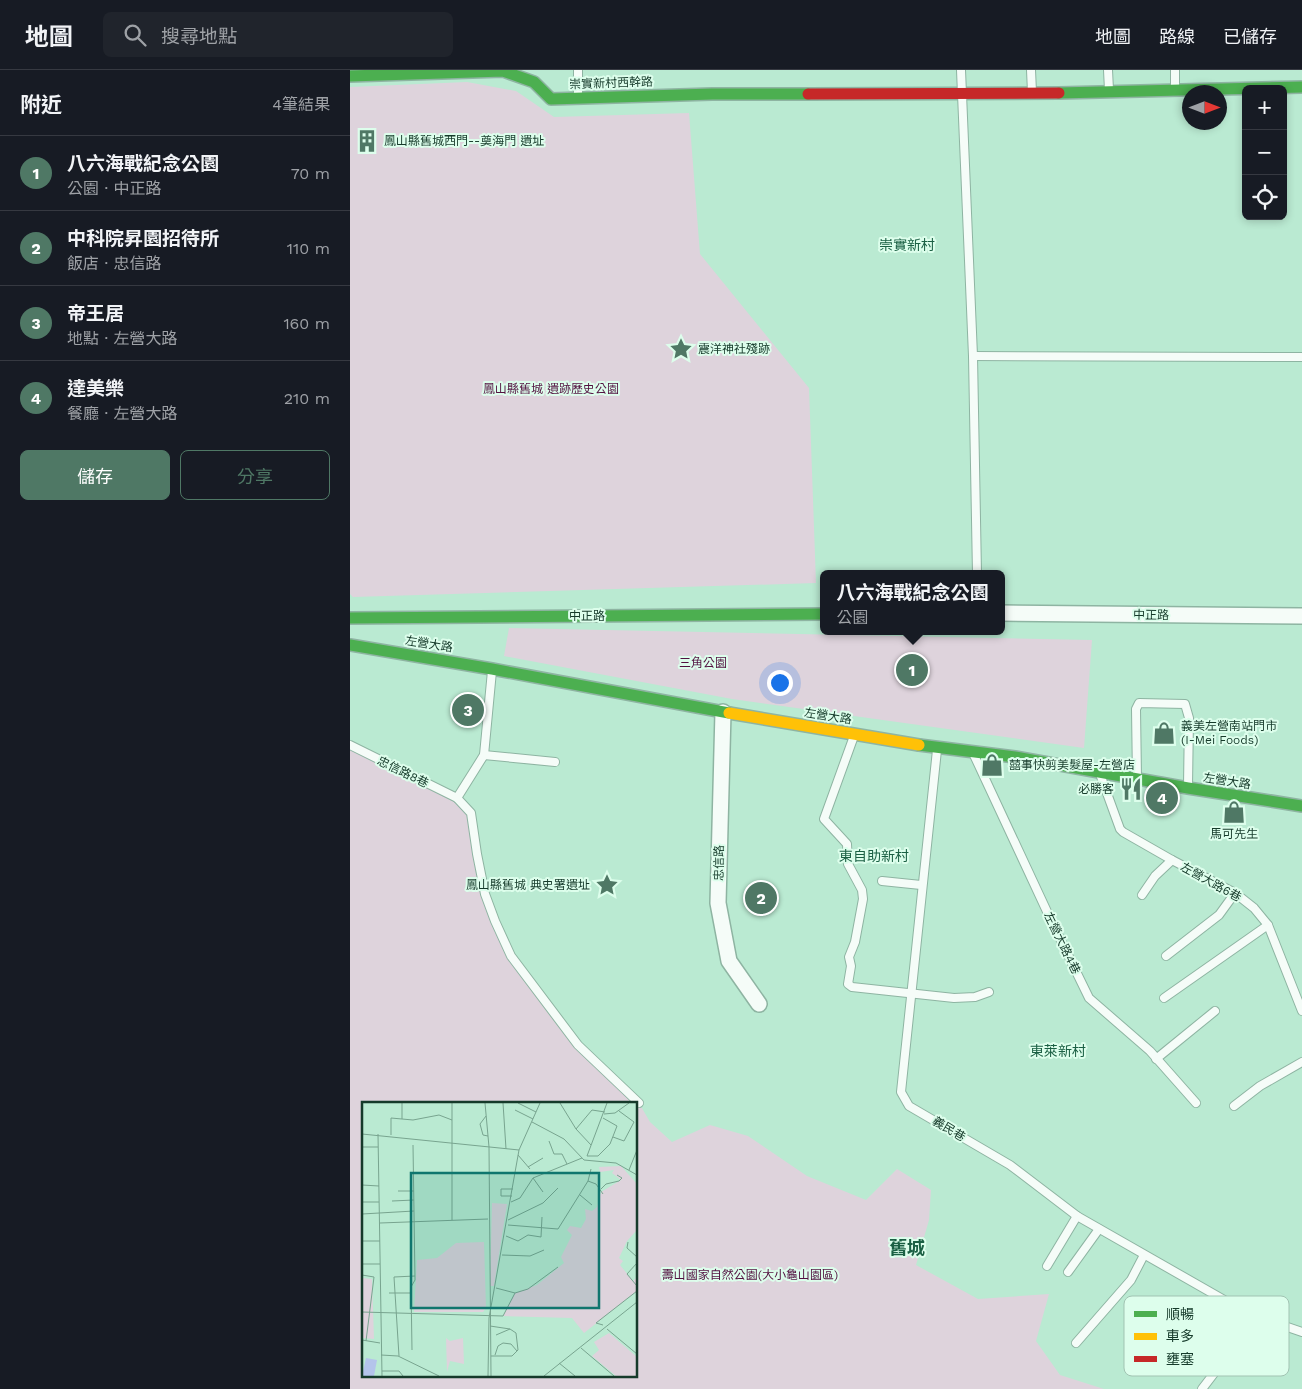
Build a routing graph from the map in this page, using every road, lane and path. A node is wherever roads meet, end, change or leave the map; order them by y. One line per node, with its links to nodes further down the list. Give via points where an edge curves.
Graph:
1 (578, 70): 13 (lane)
2 (961, 70): 12 (lane)
3 (1031, 70): 11 (lane)
4 (1108, 70): 10 (lane)
5 (1175, 70): 9 (lane)
6 (457, 72): 7 (street, 崇實新村西幹路); 13 (street, 崇實新村西幹路, via 503,71 534,82 551,98)
7 (350, 76)
8 (1302, 87): 9 (street, 崇實新村西幹路)
9 (1175, 90): 10 (street, 崇實新村西幹路)
10 (1109, 92): 11 (street, 崇實新村西幹路)
11 (1032, 94): 12 (street, 崇實新村西幹路)
12 (963, 95): 13 (street, 崇實新村西幹路, via 712,94); 14 (lane)
13 (578, 98)
14 (973, 356): 15 (lane); 16 (lane)
15 (1302, 357)
16 (977, 570)
17 (820, 614): 20 (street, 中正路)
18 (1005, 614): 19 (street, 中正路)
19 (1302, 616)
20 (350, 618)
21 (350, 645): 22 (street, 左營大路)
22 (492, 669): 23 (street, 左營大路); 28 (lane)
23 (723, 712): 24 (street, 左營大路); 45 (street, 忠信路, via 718,903 729,961)
24 (855, 734): 26 (street, 左營大路); 43 (lane, via 824,819 847,844 848,864 862,890 860,922 849,957 848,984)
25 (350, 745): 33 (lane, 忠信路8巷)
26 (937, 748): 27 (street, 左營大路); 37 (lane, 義民巷)
27 (972, 751): 30 (street, 左營大路); 48 (lane, 左營大路4巷, via 1089,998)
28 (484, 755): 29 (lane); 33 (lane)
29 (555, 762)
30 (1099, 772): 31 (street, 左營大路); 35 (lane, 左營大路6巷, via 1120,828)
31 (1137, 779): 32 (street, 左營大路); 32 (lane, via 1136,709 1139,702 1185,704 1189,718)
32 (1188, 788): 34 (street, 左營大路)
33 (457, 798): 50 (lane, 忠信路8巷, via 471,813 485,894 511,956 578,1045)
34 (1302, 806)
35 (1172, 860): 38 (lane, 左營大路6巷); 39 (lane)
36 (882, 881): 37 (lane)
37 (922, 885): 43 (lane, 義民巷)
38 (1235, 893): 40 (lane, 左營大路6巷); 41 (lane, via 1219,915)
39 (1142, 895)
40 (1268, 925): 44 (lane); 46 (lane, 左營大路6巷)
41 (1166, 956)
42 (989, 992): 43 (lane, via 954,998)
43 (911, 993): 53 (lane, 義民巷, via 901,1092 906,1102 1010,1165)
44 (1164, 998)
45 (759, 1004)
46 (1302, 1011)
47 (1216, 1012): 48 (lane)
48 (1156, 1059): 51 (lane, 左營大路4巷)
49 (1302, 1062): 52 (lane, via 1260,1086)
50 (638, 1102)
51 (1196, 1103)
52 (1234, 1106)
53 (1077, 1216): 54 (lane, 義民巷); 56 (lane)
54 (1099, 1229): 55 (lane, 義民巷); 57 (lane)
55 (1144, 1254): 58 (lane, 義民巷); 61 (lane, via 1131,1280)
56 (1047, 1266)
57 (1068, 1272)
58 (1217, 1296)
59 (1289, 1328): 60 (lane, 義民巷)
60 (1302, 1332)
61 (1076, 1343)
62 (1212, 1376): 63 (lane)
63 (1202, 1389)

